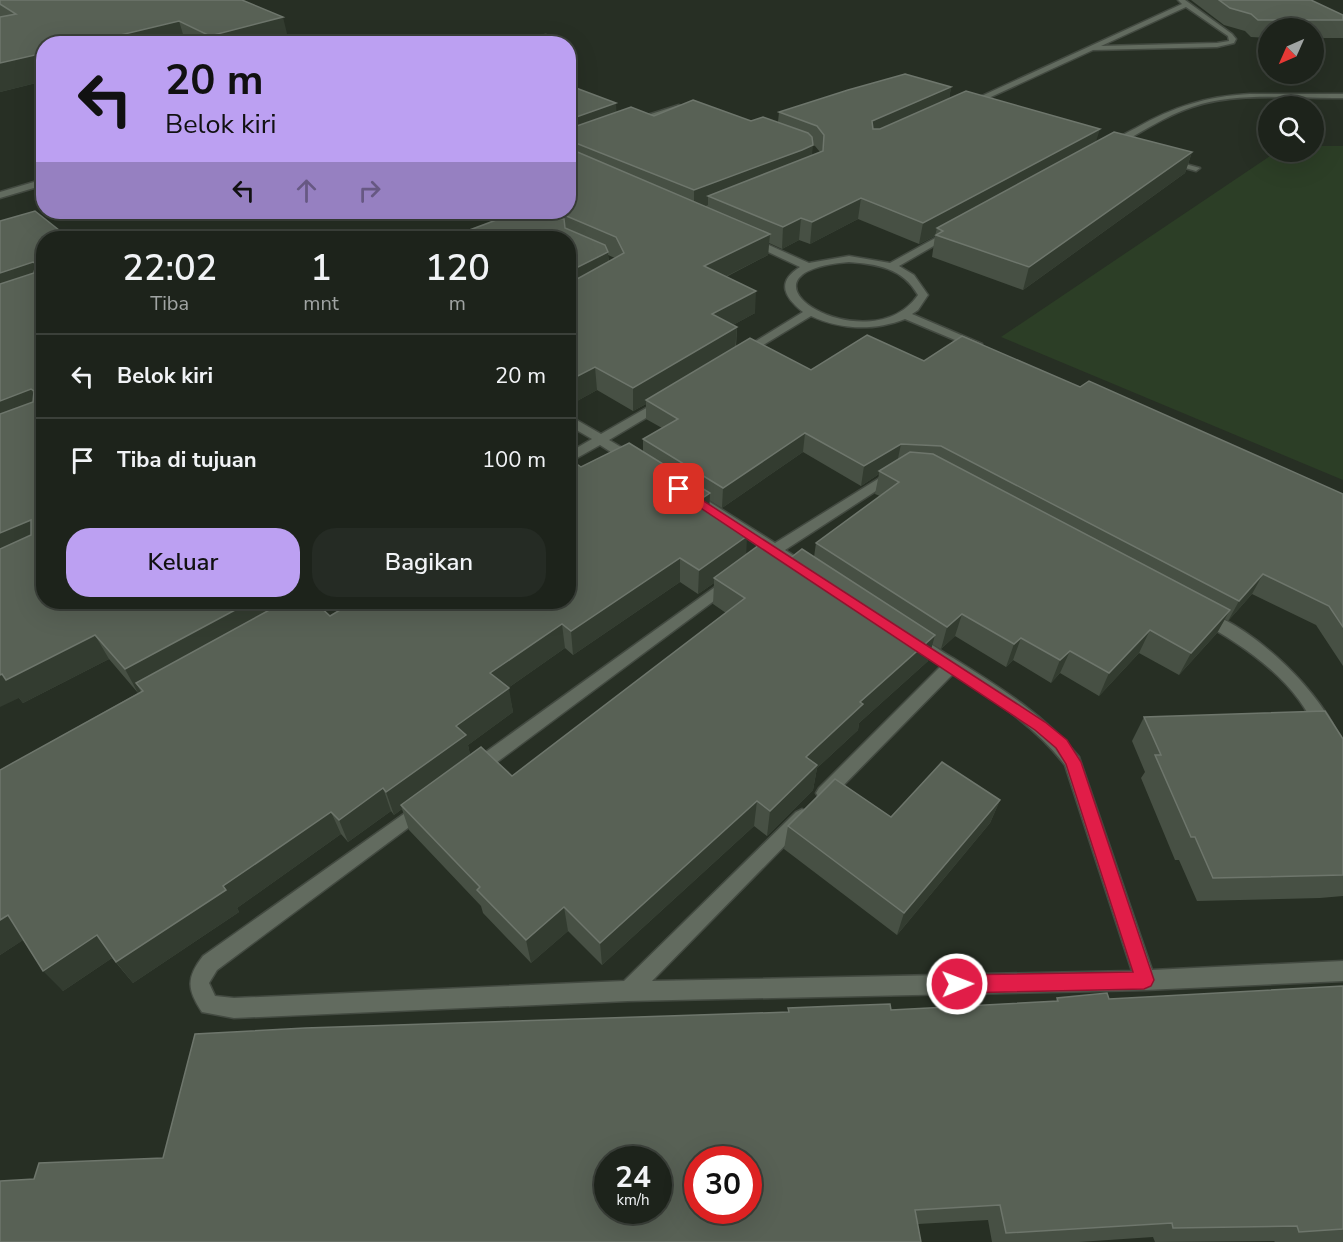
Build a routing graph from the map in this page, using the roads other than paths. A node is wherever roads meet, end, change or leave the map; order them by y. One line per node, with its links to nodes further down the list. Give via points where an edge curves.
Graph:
1 (1183, 2): 2 (street); 2 (street, via 1230,35 1232,42)
2 (1086, 48): 4 (street)
3 (1343, 96): 9 (street, via 1210,99 1171,112)
4 (975, 101): 5 (street); 7 (street)
5 (986, 104)
6 (690, 106): 8 (street)
7 (955, 110)
8 (621, 122)
9 (1114, 144): 10 (street); 11 (street)
10 (1104, 145)
11 (1124, 147)
12 (1165, 159): 13 (street)
13 (1196, 168)
14 (36, 184): 15 (street)
15 (0, 195)
16 (962, 227): 19 (street)
17 (736, 234): 18 (street)
18 (807, 266): 19 (street, via 849,258); 20 (street, via 790,282 790,292)
19 (891, 266): 21 (street, via 919,284 923,295 919,306)
20 (810, 312): 21 (street, via 849,323); 23 (street)
21 (907, 316): 22 (street)
22 (994, 354)
23 (731, 361)
24 (672, 397): 26 (street)
25 (576, 424): 26 (street)
26 (603, 440): 27 (street); 28 (street)
27 (576, 455)
28 (643, 466)
29 (909, 467): 31 (street, via 874,484)
30 (683, 491): 31 (street)
31 (774, 549): 32 (street); 37 (street)
32 (814, 575)
33 (1185, 606): 36 (street, via 1236,634 1298,686)
34 (902, 634): 35 (street)
35 (951, 666): 40 (street, via 1040,726 1061,744 1073,762); 41 (street)
36 (1343, 760)
37 (459, 780)
38 (440, 795): 41 (street, via 210,963 200,976 200,992 208,1005 234,1008)
39 (1343, 971): 40 (street)
40 (1144, 980): 41 (street)
41 (628, 991)

